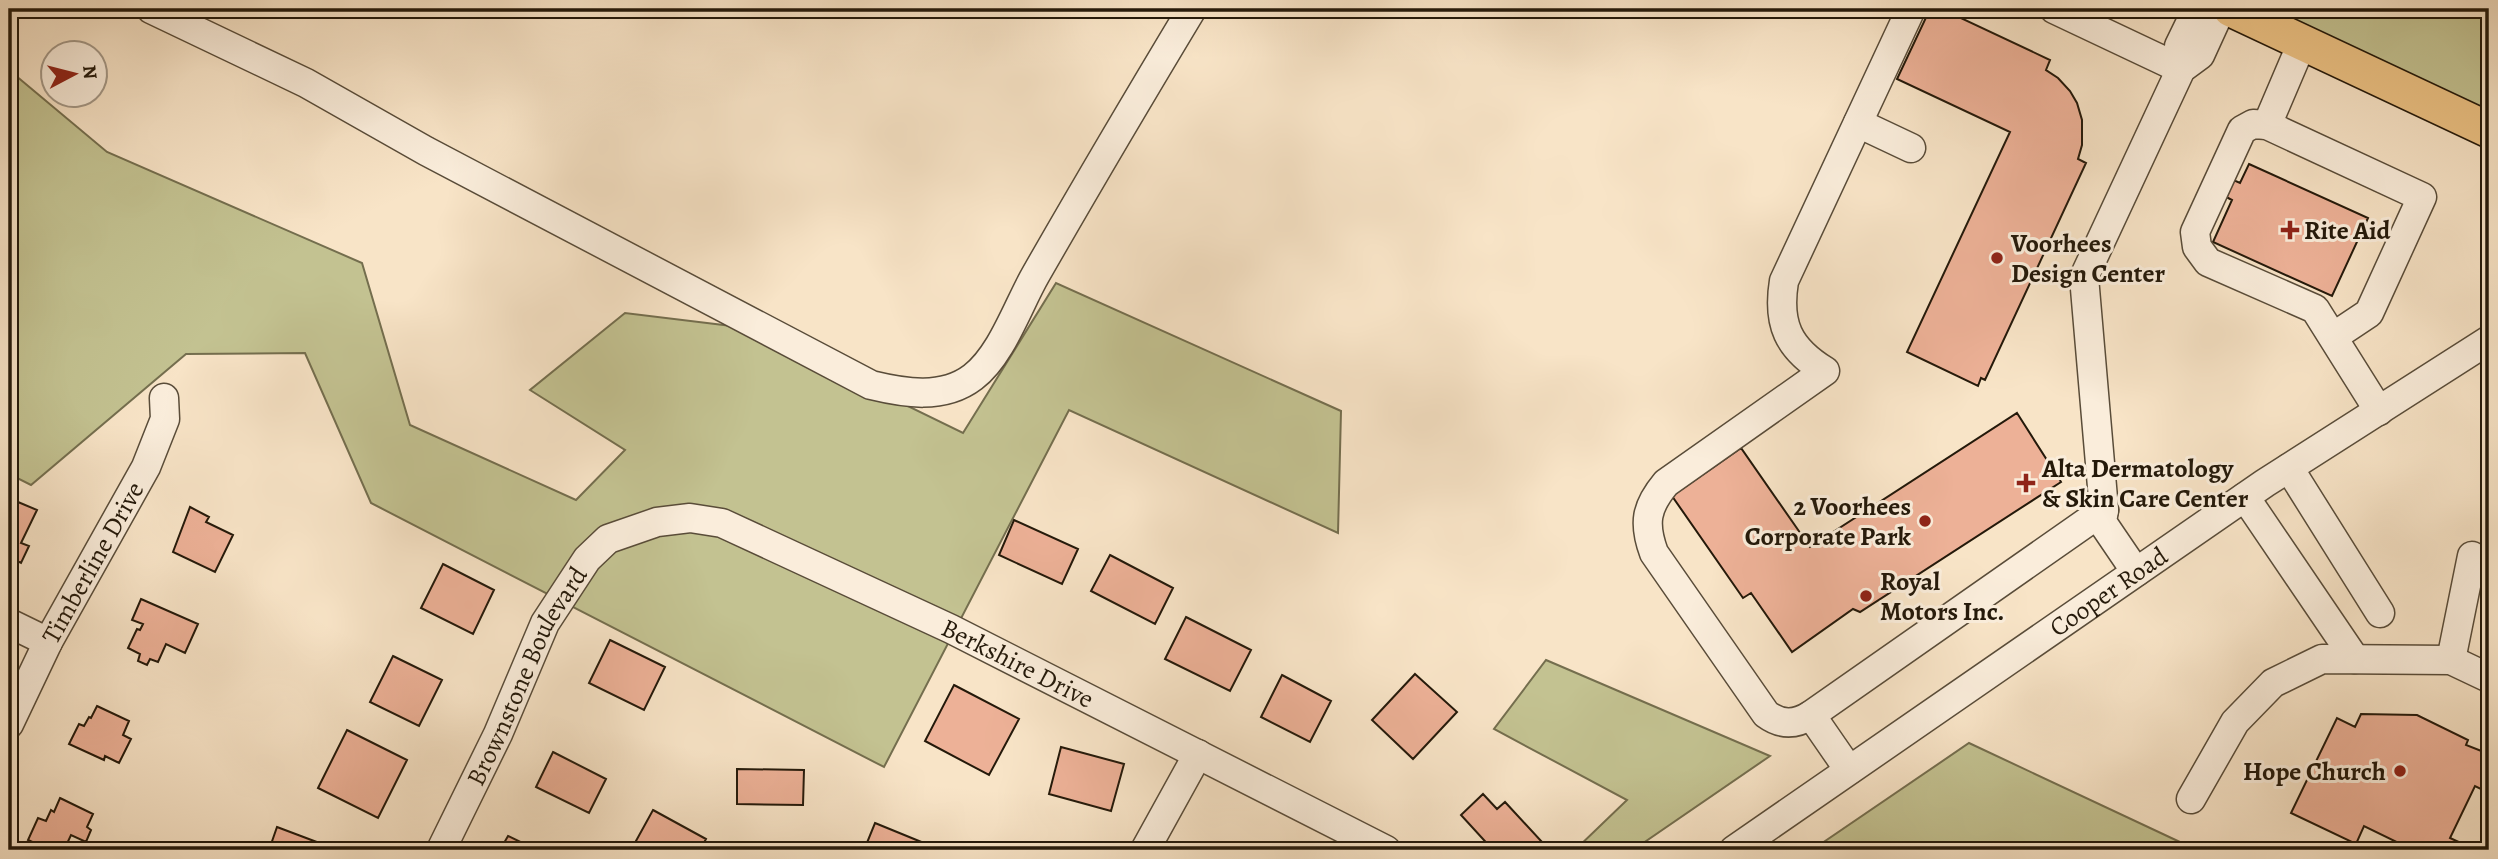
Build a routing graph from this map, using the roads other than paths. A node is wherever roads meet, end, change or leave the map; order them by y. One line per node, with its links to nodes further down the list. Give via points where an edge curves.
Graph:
1 (150, 9): 2 (street, via 306,83 426,151 871,384 905,393 959,386 975,376 995,351)
2 (1192, 9)
3 (1911, 9): 10 (street)
4 (2054, 9): 9 (street)
5 (2197, 9): 9 (street, via 2179,46)
6 (2221, 9): 9 (street, via 2200,55)
7 (2231, 9): 8 (main road)
8 (2302, 43): 11 (street); 12 (main road)
9 (2181, 69): 20 (street, via 2084,276)
10 (1857, 123): 13 (street); 30 (street, via 1784,281 1781,302 1793,344 1825,371 1666,483 1647,515 1647,535 1654,553 1766,714 1783,723)
11 (2267, 125): 14 (street, via 2253,124 2242,130 2195,232 2196,244 2208,262 2315,309); 14 (street, via 2422,197 2369,313)
12 (2489, 130)
13 (1911, 148)
14 (2333, 337): 17 (street)
15 (2489, 340): 17 (street, Cooper Road)
16 (164, 398): 26 (street, Timberline Drive, via 165,419 146,467)
17 (2379, 411): 18 (street, Cooper Road)
18 (2289, 468): 19 (street, Cooper Road); 24 (street)
19 (2245, 497): 23 (street, Cooper Road); 27 (street)
20 (2104, 510): 23 (street, via 2102,522); 30 (street)
21 (639, 529): 32 (street, Berkshire Drive, via 690,518 722,523 951,629); 35 (street, Brownstone Boulevard, via 608,539 587,559 545,623 498,734)
22 (2472, 556): 28 (street)
23 (2143, 567): 33 (street, Cooper Road)
24 (2380, 613)
25 (9, 623): 26 (street)
26 (48, 642): 31 (street, Timberline Drive)
27 (2355, 659): 28 (street); 34 (street, via 2322,659 2273,683 2235,722)
28 (2451, 660): 29 (street)
29 (2489, 678)
30 (1811, 715): 33 (street)
31 (9, 724)
32 (1198, 754): 36 (street); 37 (street, Berkshire Drive)
33 (1849, 770): 38 (street, Cooper Road)
34 (2191, 799)
35 (441, 850)
36 (1145, 850)
37 (1386, 850)
38 (1734, 850)

